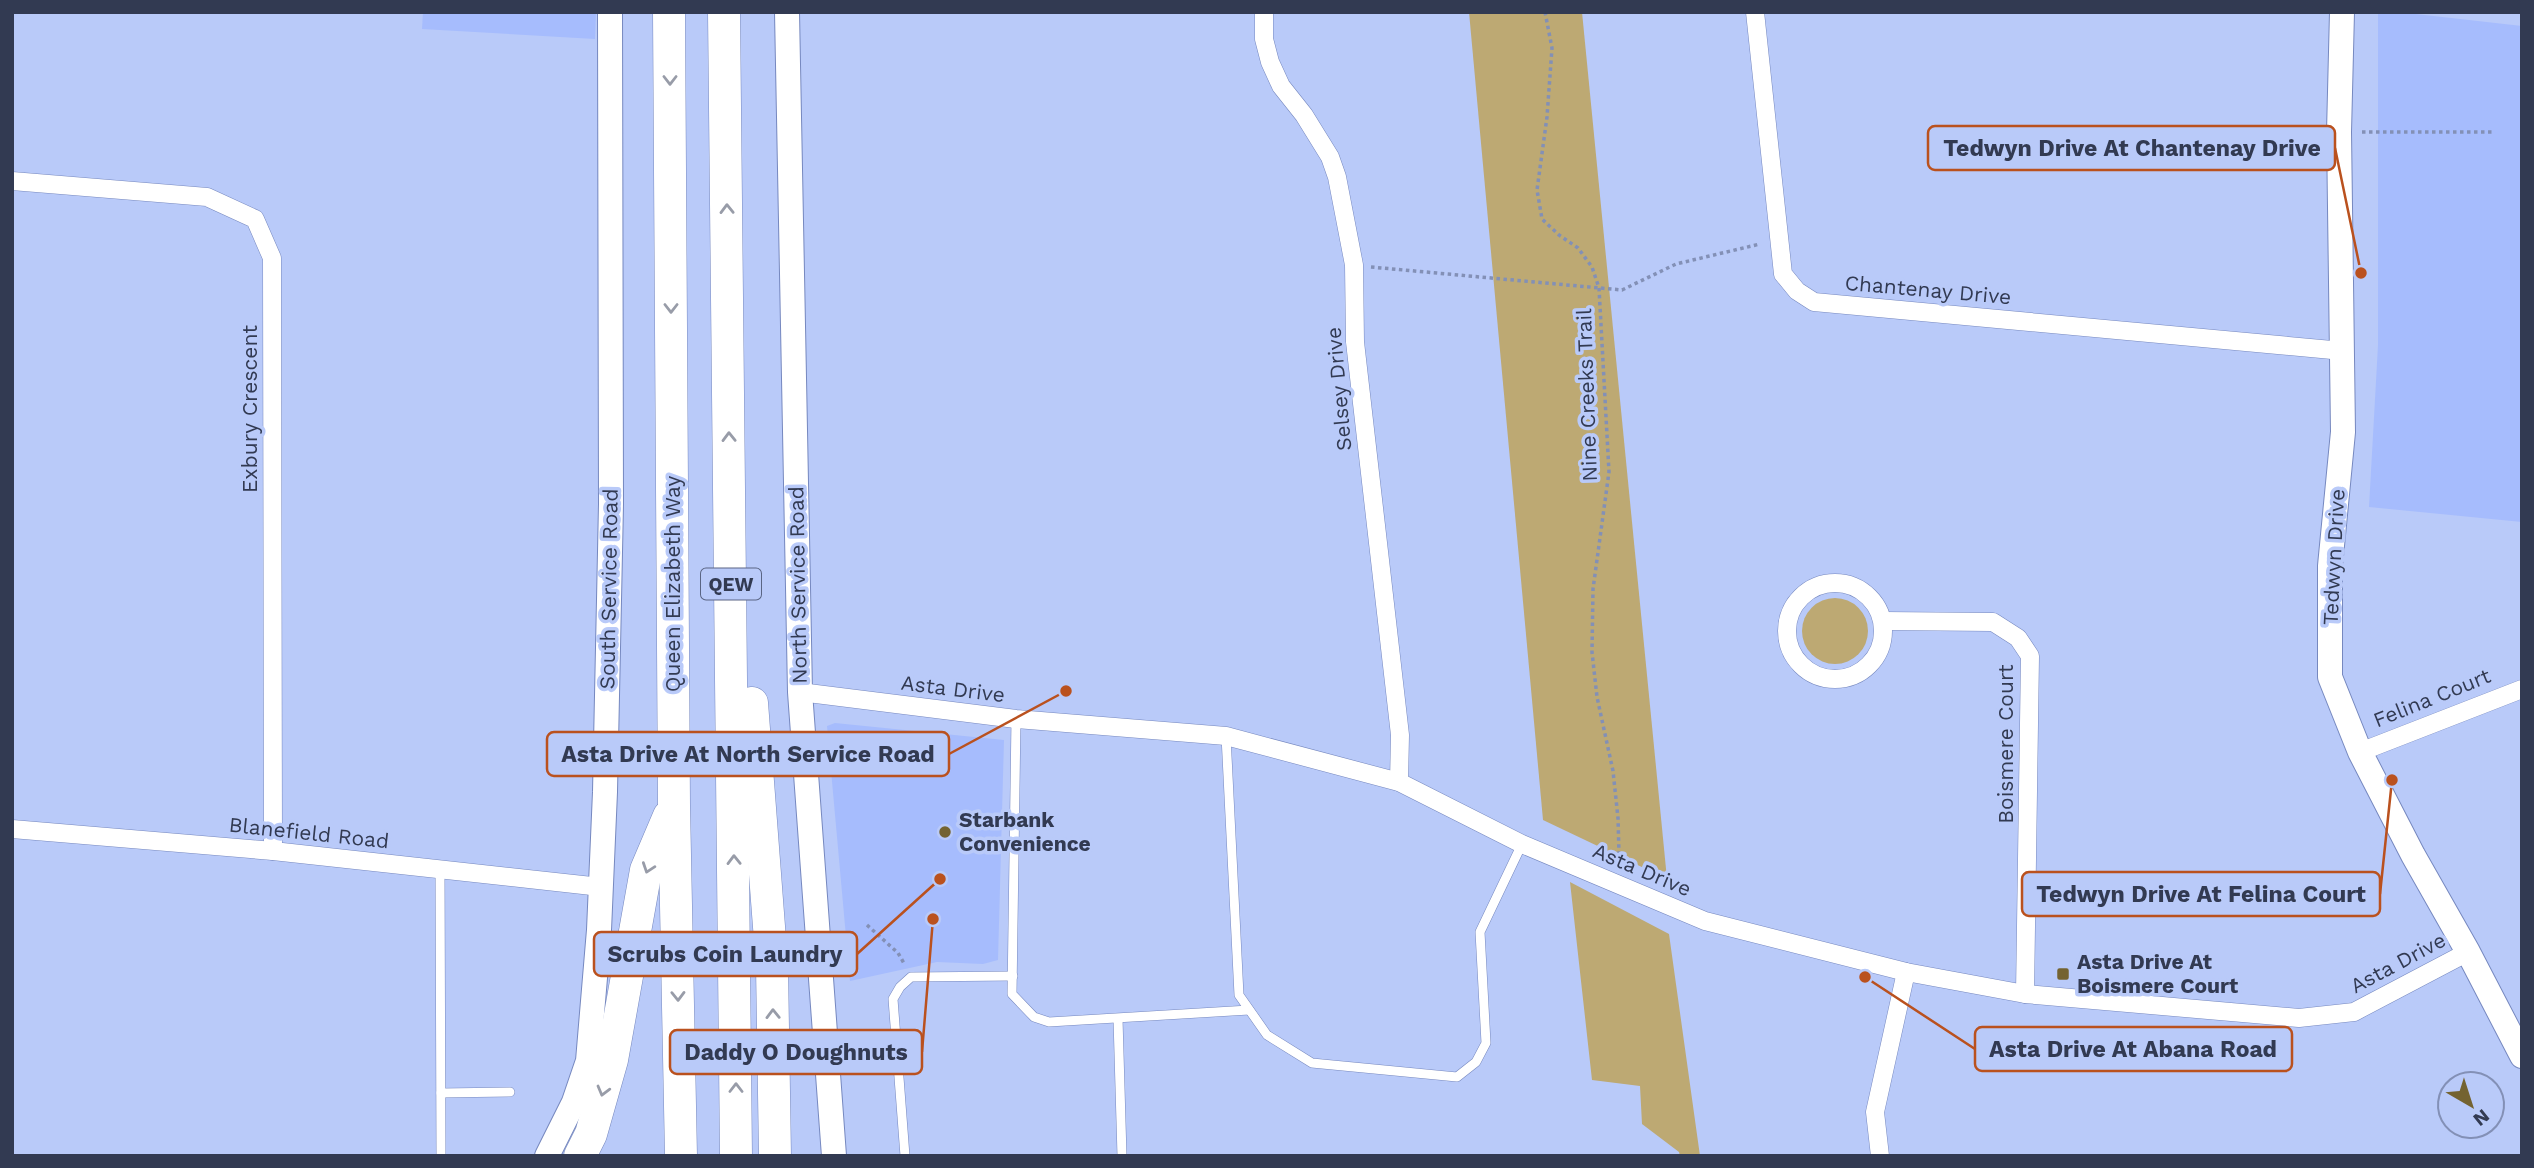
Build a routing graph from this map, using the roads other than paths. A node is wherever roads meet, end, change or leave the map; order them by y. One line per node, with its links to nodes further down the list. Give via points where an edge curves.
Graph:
1 (610, 12): 23 (street, South Service Road, via 611,504)
2 (669, 12): 18 (highway, Queen Elizabeth Way / QEW, one-way to 18)
3 (724, 12): 10 (highway, QEW, one-way to 3)
4 (787, 12): 13 (street, North Service Road)
5 (1264, 12): 17 (street, Selsey Drive, via 1264,39 1275,74 1330,157 1354,265 1355,342 1400,736)
6 (1755, 12): 9 (street, Chantenay Drive, via 1783,274 1814,302)
7 (2342, 12): 9 (street, Tedwyn Drive)
8 (12, 181): 21 (street, Exbury Crescent, via 207,197 255,219 272,258)
9 (2343, 351): 16 (street, Tedwyn Drive, via 2343,432 2330,566 2330,677)
10 (730, 489): 37 (highway, QEW, one-way to 10); 38 (highway, one-way to 10, via 772,966 750,667)
11 (1883, 621): 11 (street, via 1865,592 1833,582 1802,595 1792,608 1787,641 1793,656 1815,676 1845,679 1859,673 1880,651); 27 (street, Boismere Court, via 1993,622 2018,638 2030,656)
12 (2522, 688): 16 (street, Felina Court)
13 (800, 692): 14 (street, Asta Drive); 39 (street, North Service Road)
14 (1016, 719): 15 (street, Asta Drive); 26 (lane)
15 (1226, 736): 17 (street, Asta Drive); 28 (lane, via 1239,995)
16 (2360, 752): 24 (street, Tedwyn Drive)
17 (1399, 782): 20 (street, Asta Drive)
18 (674, 805): 35 (highway, one-way to 35, via 646,870 612,1060); 36 (highway, Queen Elizabeth Way / QEW, one-way to 36)
19 (12, 829): 21 (street, Blanefield Road)
20 (1522, 844): 25 (street, Asta Drive, via 1705,921); 28 (lane, via 1480,932 1486,1043 1476,1062 1457,1077 1312,1063 1266,1035)
21 (273, 851): 22 (street, Blanefield Road)
22 (440, 869): 23 (street, Blanefield Road); 32 (lane)
23 (601, 887): 34 (street, South Service Road, via 587,1061 574,1102)
24 (2468, 952): 27 (street, Asta Drive, via 2354,1012 2299,1018); 30 (street, Tedwyn Drive)
25 (1906, 972): 27 (street, Asta Drive); 42 (street, via 1875,1112)
26 (1013, 976): 29 (lane, via 1012,994 1034,1017 1049,1022); 40 (lane, via 911,977 900,986 893,999)
27 (2025, 993)
28 (1249, 1010): 29 (lane)
29 (1118, 1019): 41 (lane)
30 (2522, 1056)
31 (510, 1092): 32 (lane)
32 (441, 1093): 33 (lane)
33 (441, 1156)
34 (547, 1156)
35 (580, 1156)
36 (681, 1156)
37 (736, 1156)
38 (775, 1156)
39 (834, 1156)
40 (905, 1156)
41 (1122, 1156)
42 (1880, 1156)

